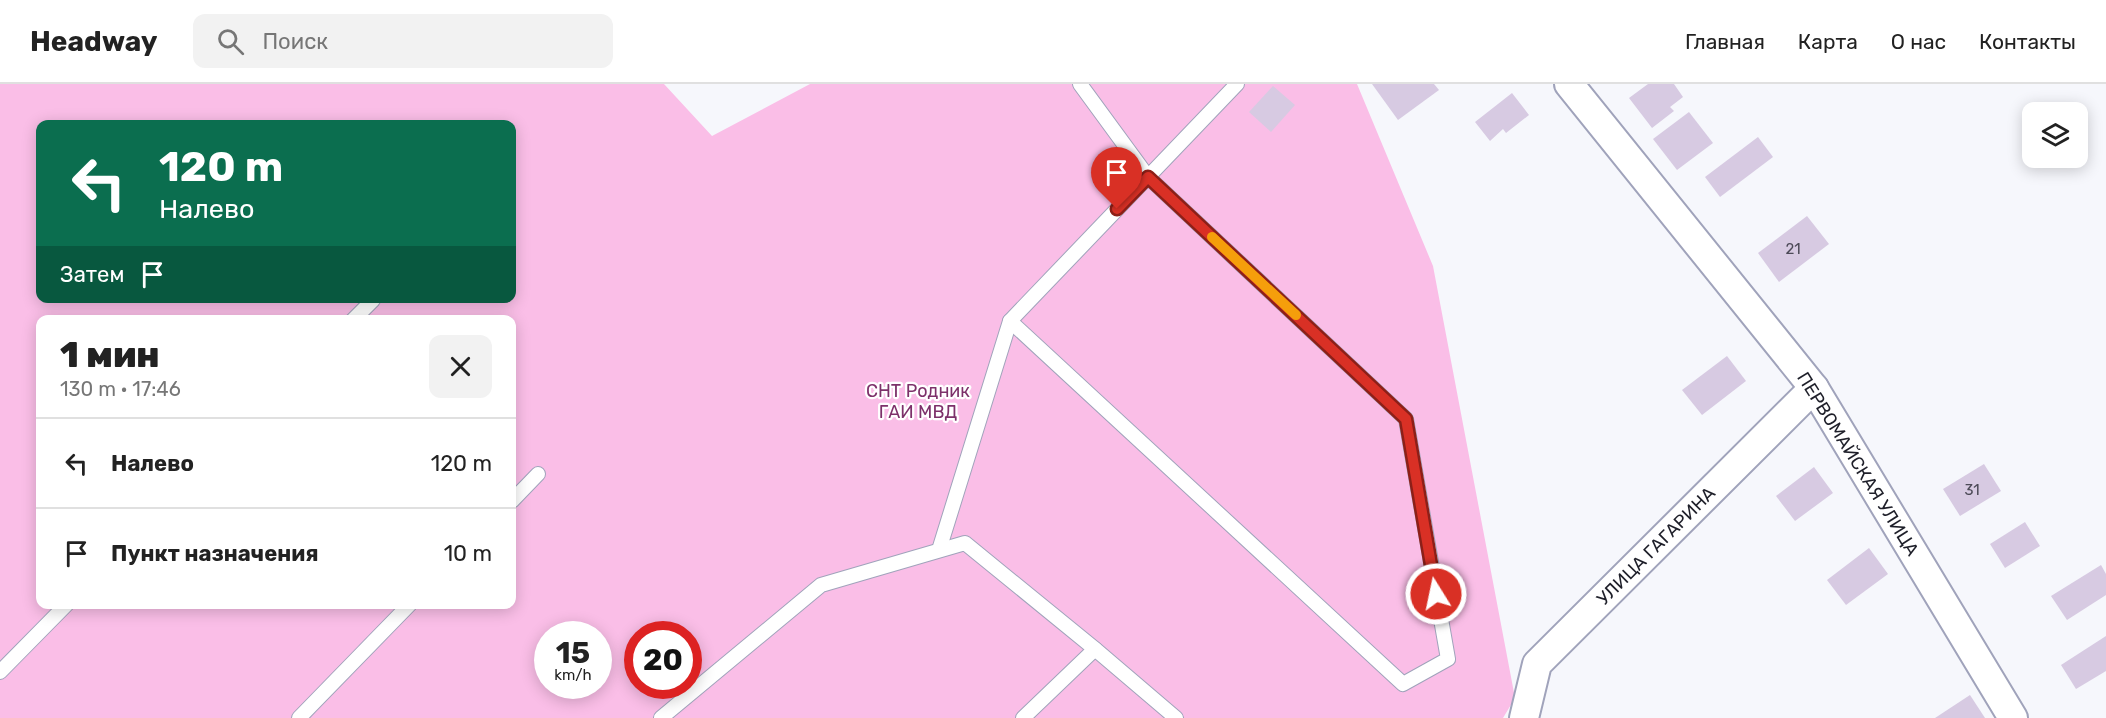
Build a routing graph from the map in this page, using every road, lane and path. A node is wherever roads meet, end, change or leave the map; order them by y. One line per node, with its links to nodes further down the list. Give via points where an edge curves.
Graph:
1 (1080, 84): 4 (lane)
2 (1237, 84): 4 (lane)
3 (1569, 84): 8 (street, ПЕРВОМАЙСКАЯ УЛИЦА)
4 (1148, 177): 7 (lane); 7 (lane, via 1406,419 1448,659 1403,684)
5 (370, 303): 6 (lane)
6 (358, 315)
7 (1010, 321): 11 (lane)
8 (1814, 388): 20 (street, УЛИЦА ГАГАРИНА, via 1537,664); 21 (street, ПЕРВОМАЙСКАЯ УЛИЦА)
9 (538, 474): 10 (lane)
10 (516, 497)
11 (939, 550): 14 (lane, via 965,543); 17 (lane, via 821,585)
12 (62, 609): 15 (lane)
13 (405, 609): 16 (lane)
14 (1095, 649): 18 (lane); 19 (lane)
15 (0, 672)
16 (299, 718)
17 (661, 718)
18 (1023, 718)
19 (1176, 718)
20 (1524, 718)
21 (2013, 718)

